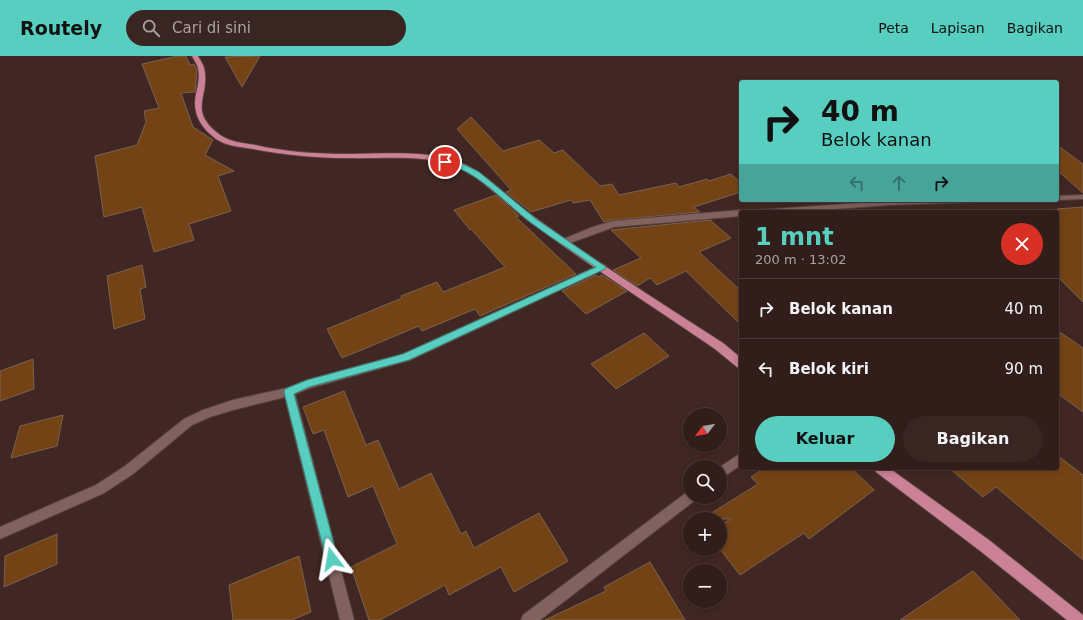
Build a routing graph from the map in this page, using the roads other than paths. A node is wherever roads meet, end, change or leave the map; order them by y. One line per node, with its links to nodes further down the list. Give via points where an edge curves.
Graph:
1 (195, 56): 7 (main road, via 202,73 196,111 204,126 220,139 267,150 299,154 404,156 457,164 476,174)
2 (1083, 197): 3 (street)
3 (1059, 198)
4 (919, 202): 5 (street)
5 (786, 210)
6 (739, 213): 7 (street, via 613,224)
7 (564, 242): 8 (main road)
8 (602, 267): 9 (main road, via 719,346); 10 (street, via 406,357 307,384)
9 (739, 362)
10 (289, 392): 15 (street, via 232,405 188,422 129,470 100,489); 16 (street)
11 (739, 460): 12 (street)
12 (727, 469)
13 (883, 470): 18 (main road, via 984,545)
14 (683, 502): 17 (street)
15 (0, 533)
16 (347, 620)
17 (528, 620)
18 (1078, 620)

